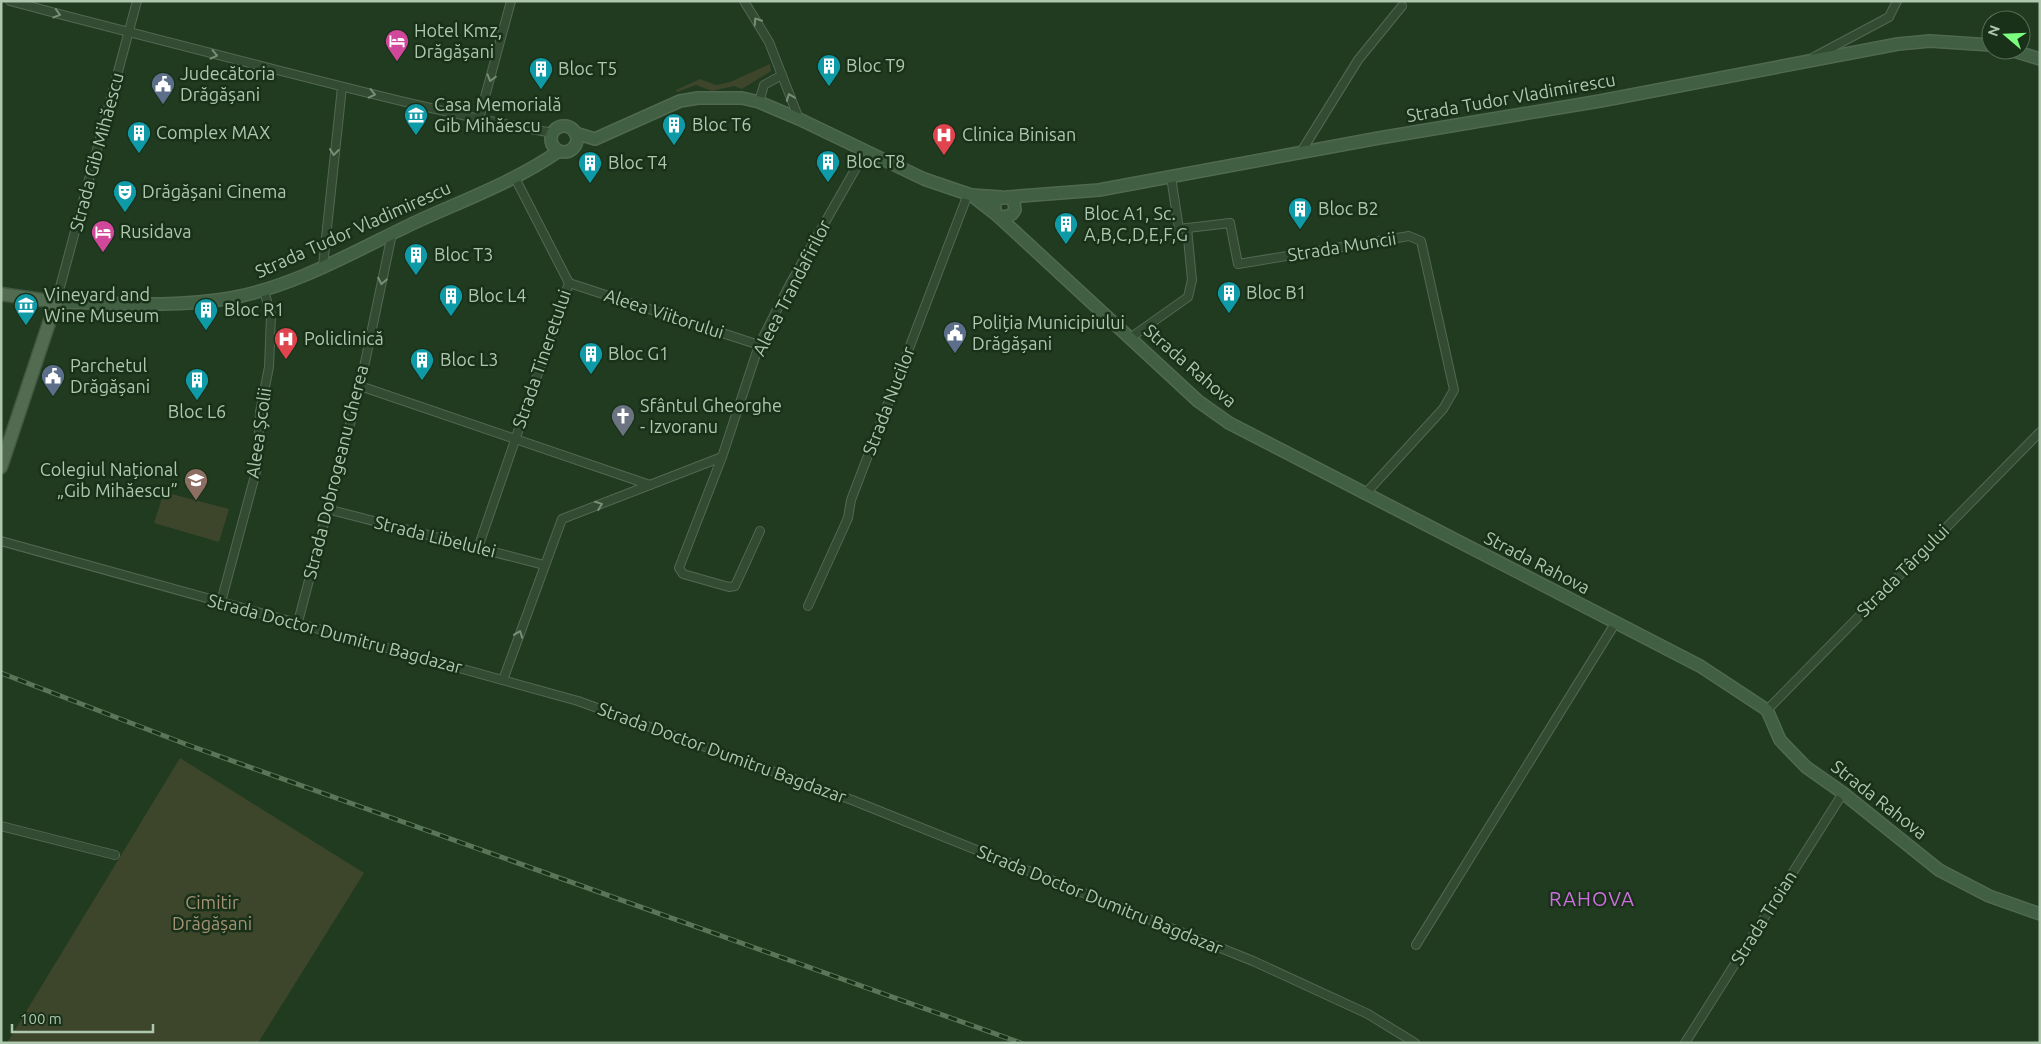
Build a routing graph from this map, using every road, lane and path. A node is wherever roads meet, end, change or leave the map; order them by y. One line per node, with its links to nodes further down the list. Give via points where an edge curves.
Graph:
1 (10, 1): 7 (street, one-way to 7)
2 (137, 1): 7 (street, Strada Gib Mihăescu)
3 (511, 1): 13 (street, one-way to 13)
4 (744, 1): 10 (street, one-way to 4, via 769,42)
5 (1897, 1): 9 (street, via 1889,17)
6 (1402, 6): 21 (street, via 1358,60)
7 (128, 34): 11 (street, one-way to 11); 36 (street, Strada Gib Mihăescu)
8 (1981, 44): 9 (main road, Strada Tudor Vladimirescu, via 1930,41)
9 (1808, 60): 21 (main road, Strada Tudor Vladimirescu, via 1600,101)
10 (782, 75): 12 (street, via 764,85); 14 (street, one-way to 10)
11 (342, 87): 13 (street, one-way to 13); 32 (street, one-way to 32)
12 (759, 102): 14 (main road, Strada Tudor Vladimirescu); 17 (main road, Strada Tudor Vladimirescu, via 720,96 680,101)
13 (479, 119): 15 (street)
14 (798, 119): 20 (main road, Strada Tudor Vladimirescu)
15 (553, 133): 16 (main road, via 562,127); 19 (main road, via 552,142)
16 (575, 133): 17 (main road); 18 (main road)
17 (595, 139): 18 (main road, Strada Tudor Vladimirescu)
18 (574, 148): 19 (main road, Strada Tudor Vladimirescu, via 567,152)
19 (559, 151): 22 (main road, Strada Tudor Vladimirescu)
20 (865, 152): 24 (main road, Strada Tudor Vladimirescu, via 924,179); 38 (street, Aleea Trandafirilor)
21 (1301, 152): 23 (main road, Strada Tudor Vladimirescu)
22 (514, 176): 30 (main road, Strada Tudor Vladimirescu); 33 (street, Strada Tineretului)
23 (1170, 176): 25 (main road, Strada Tudor Vladimirescu, via 1098,190); 29 (street, via 1179,229)
24 (970, 195): 26 (main road, Strada Tudor Vladimirescu); 28 (main road, Strada Tudor Vladimirescu); 52 (street, Strada Nucilor, via 850,500 848,518)
25 (1036, 196): 26 (main road, Strada Tudor Vladimirescu); 27 (main road, Strada Tudor Vladimirescu)
26 (1004, 197): 27 (main road, via 1014,202); 28 (main road, via 995,202)
27 (1013, 212): 28 (main road, via 1006,217); 31 (main road, Strada Rahova)
28 (997, 214): 31 (main road, Strada Rahova)
29 (1187, 228): 37 (street, via 1192,280 1188,297); 45 (street, Strada Muncii, via 1230,224 1238,264 1409,236 1421,241 1454,390 1443,409)
30 (392, 234): 32 (main road, Strada Tudor Vladimirescu); 39 (street, Strada Dobrogeanu Gherea, one-way to 39)
31 (1019, 235): 37 (main road, Strada Rahova)
32 (323, 266): 34 (main road, Strada Tudor Vladimirescu)
33 (569, 282): 38 (street, Aleea Viitorului); 41 (street, Strada Tineretului)
34 (264, 291): 36 (main road, Strada Tudor Vladimirescu, via 179,302); 51 (street, Aleea Școlii, via 271,315 269,367 260,412 257,468)
35 (1, 294): 36 (main road, Strada Tudor Vladimirescu)
36 (56, 302): 43 (main road)
37 (1130, 338): 45 (main road, Strada Rahova, via 1198,401 1229,423)
38 (759, 345): 42 (street, Aleea Trandafirilor)
39 (360, 386): 41 (street); 46 (street, Strada Dobrogeanu Gherea)
40 (2040, 432): 56 (street, Strada Târgului)
41 (514, 439): 44 (street); 49 (street, Strada Tineretului)
42 (722, 457): 44 (street); 47 (street, Aleea Trandafirilor, via 679,568 683,574 729,588 735,586)
43 (1, 467)
44 (650, 485): 50 (street, one-way to 44, via 562,519)
45 (1366, 493): 54 (main road, Strada Rahova)
46 (327, 509): 49 (street, Strada Libelulei); 53 (street, Strada Dobrogeanu Gherea)
47 (760, 531)
48 (1, 541): 51 (street, Strada Doctor Dumitru Bagdazar)
49 (478, 548): 50 (street, Strada Libelulei)
50 (544, 565): 55 (street, one-way to 50)
51 (221, 602): 53 (street, Strada Doctor Dumitru Bagdazar)
52 (808, 606)
53 (298, 622): 55 (street, Strada Doctor Dumitru Bagdazar)
54 (1616, 622): 56 (main road, Strada Rahova, via 1700,666); 61 (street)
55 (502, 680): 62 (street, Strada Doctor Dumitru Bagdazar, via 578,701 852,800 1253,961 1368,1014)
56 (1767, 710): 57 (main road, Strada Rahova, via 1780,740 1806,767)
57 (1843, 793): 60 (main road, Strada Rahova, via 1939,870 1989,896); 63 (street, Strada Troian)
58 (1, 826): 59 (street)
59 (115, 855)
60 (2040, 914)
61 (1416, 945)
62 (1415, 1043)
63 (1685, 1043)

